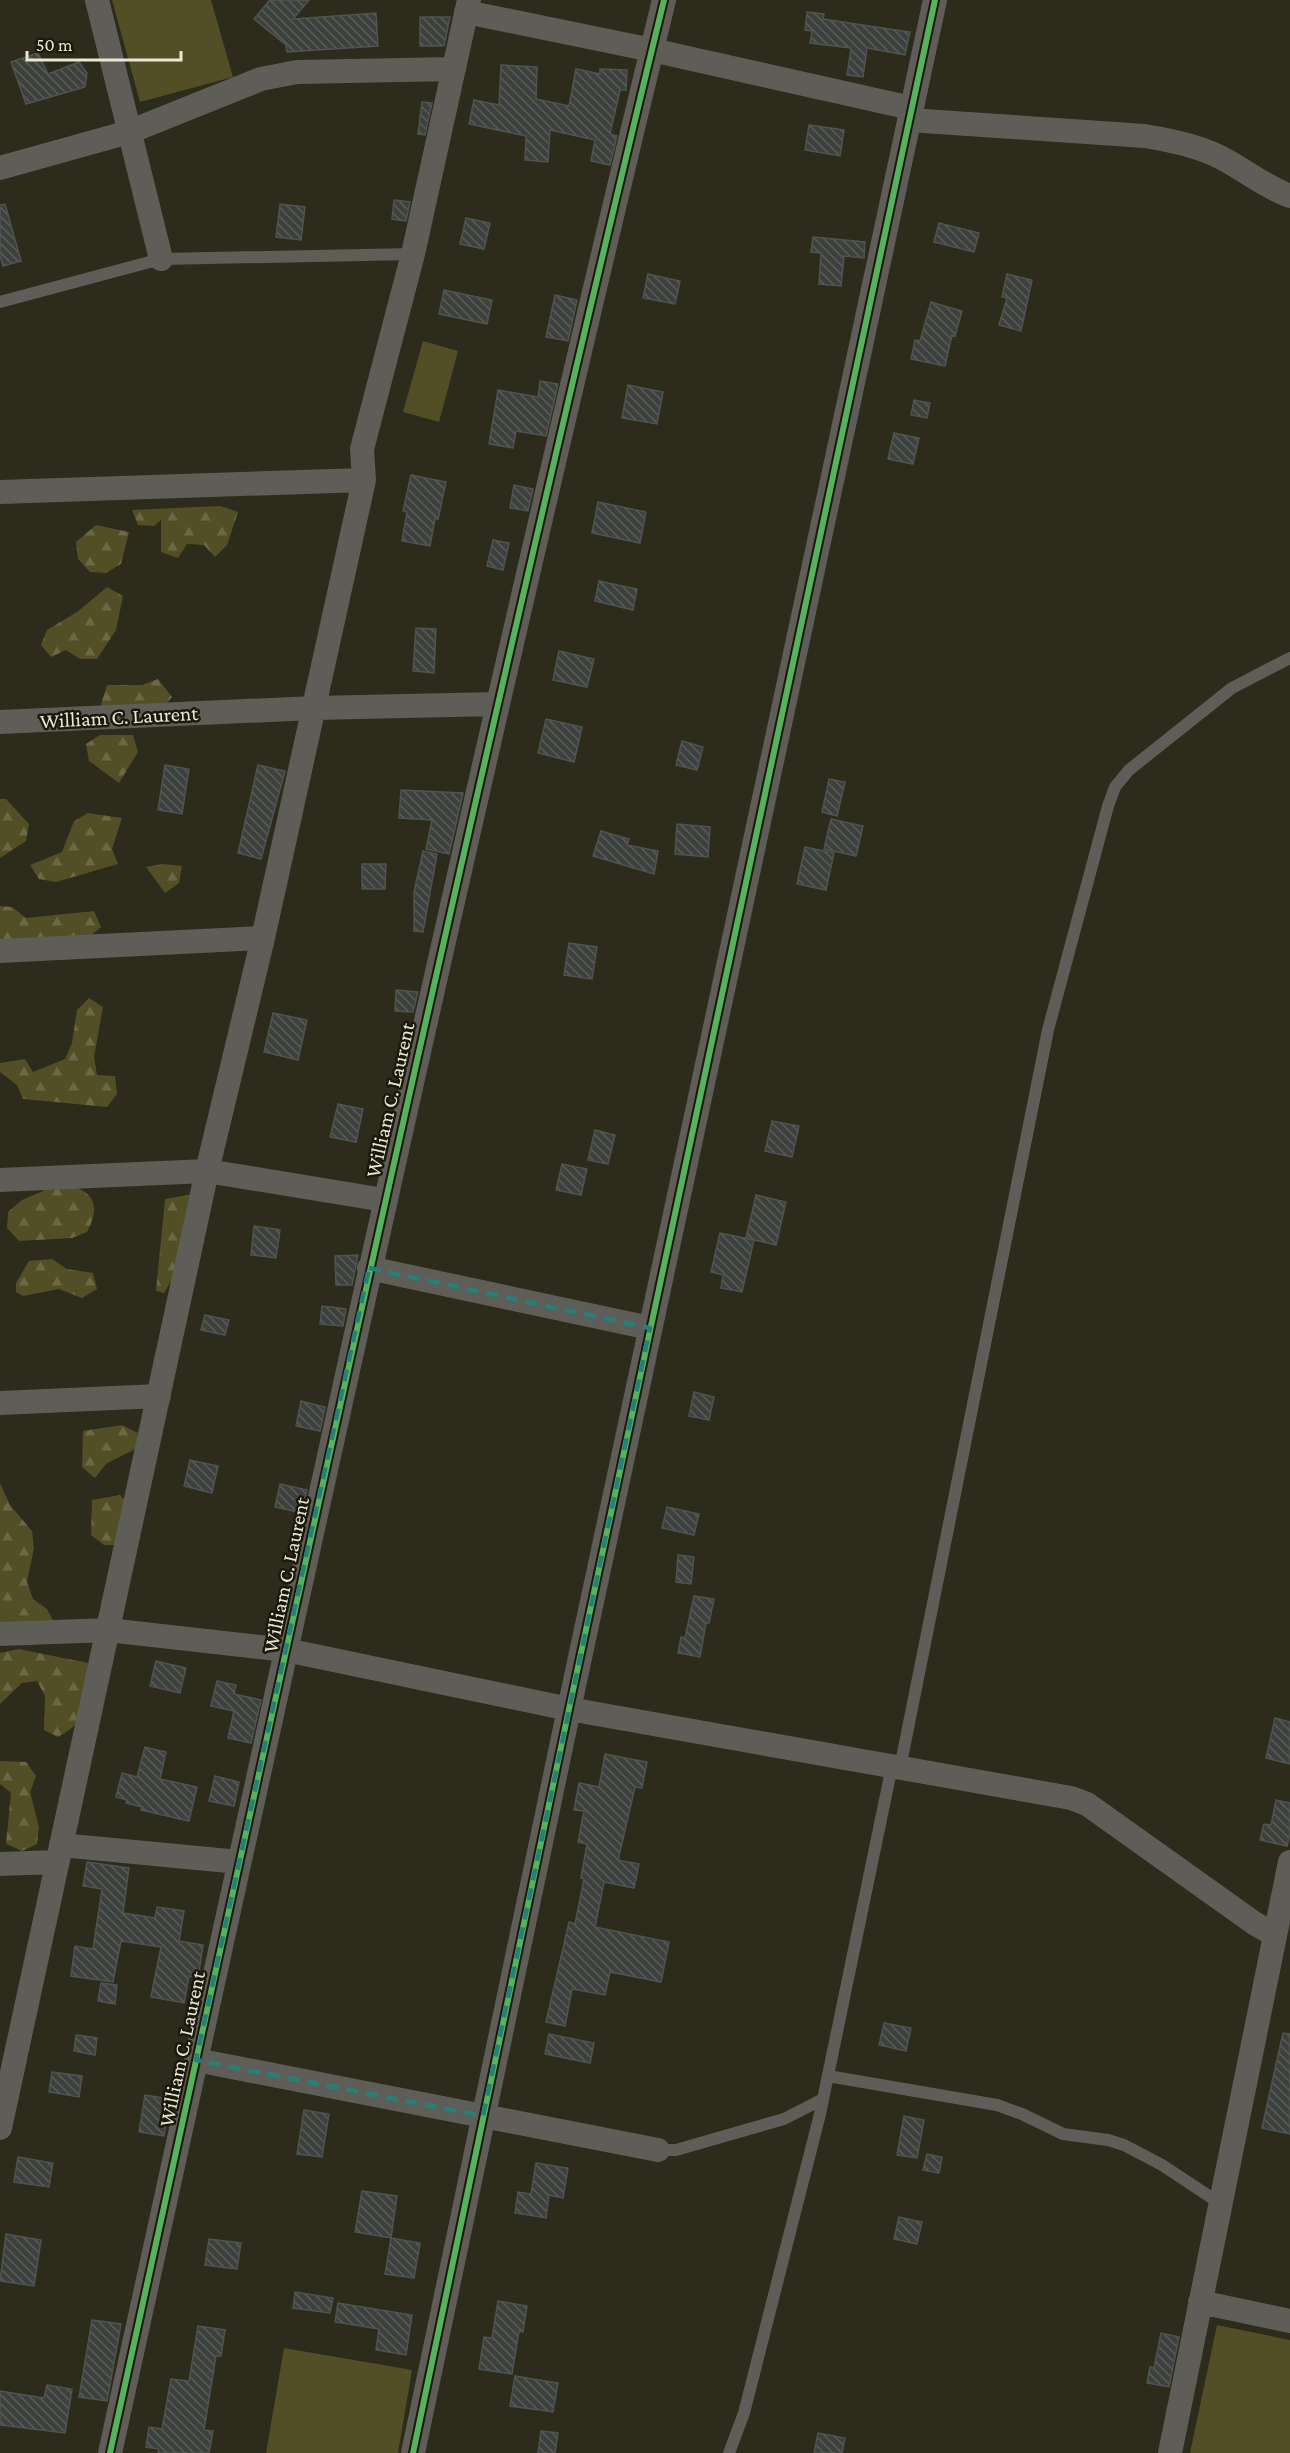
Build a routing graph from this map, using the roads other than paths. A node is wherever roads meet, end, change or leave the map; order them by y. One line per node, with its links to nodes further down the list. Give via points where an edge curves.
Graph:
1 (97, 0): 8 (street)
2 (664, 0): 5 (street)
3 (935, 0): 7 (street)
4 (468, 6): 5 (street); 6 (street)
5 (652, 50): 7 (street); 17 (street)
6 (454, 69): 8 (street, via 297,72 237,87); 11 (street)
7 (910, 114): 10 (street, via 1172,141 1227,160); 26 (street)
8 (129, 132): 9 (street); 12 (street)
9 (0, 168)
10 (1290, 196)
11 (413, 254): 12 (lane); 14 (street, via 362,449)
12 (160, 259): 13 (lane)
13 (0, 302)
14 (364, 480): 15 (street); 18 (street)
15 (0, 492)
16 (1290, 658): 33 (lane, via 1232,688 1129,770 1115,788 1108,806 1048,1030)
17 (498, 704): 18 (street, William C. Laurent); 24 (street, William C. Laurent)
18 (314, 708): 19 (street, William C. Laurent); 20 (street)
19 (0, 722)
20 (263, 939): 21 (street); 22 (street)
21 (0, 951)
22 (207, 1171): 23 (street); 24 (street); 27 (street)
23 (0, 1180)
24 (384, 1200): 25 (street, William C. Laurent)
25 (369, 1268): 26 (street); 31 (street, William C. Laurent)
26 (650, 1328): 32 (street)
27 (159, 1396): 28 (street); 29 (street)
28 (0, 1403)
29 (108, 1630): 30 (street); 31 (street); 34 (street)
30 (0, 1634)
31 (286, 1650): 32 (street); 36 (street, William C. Laurent)
32 (569, 1709): 33 (street); 43 (street)
33 (896, 1767): 38 (street, via 1087,1804); 40 (lane)
34 (59, 1853): 36 (street); 37 (street); 41 (street)
35 (1290, 1862): 38 (street)
36 (239, 1863): 39 (street, William C. Laurent)
37 (0, 1864)
38 (1275, 1935): 46 (street)
39 (196, 2060): 43 (street); 49 (street, William C. Laurent)
40 (828, 2076): 42 (lane); 46 (lane, via 998,2105 1063,2134 1108,2139 1162,2165)
41 (4, 2092): 44 (street)
42 (824, 2098): 45 (lane, via 784,2119 676,2150); 51 (lane, via 744,2413)
43 (483, 2116): 45 (street); 50 (street)
44 (0, 2128)
45 (658, 2150)
46 (1221, 2204): 47 (street)
47 (1200, 2302): 48 (street); 52 (street)
48 (1290, 2321)
49 (110, 2453)
50 (413, 2453)
51 (729, 2453)
52 (1170, 2453)

